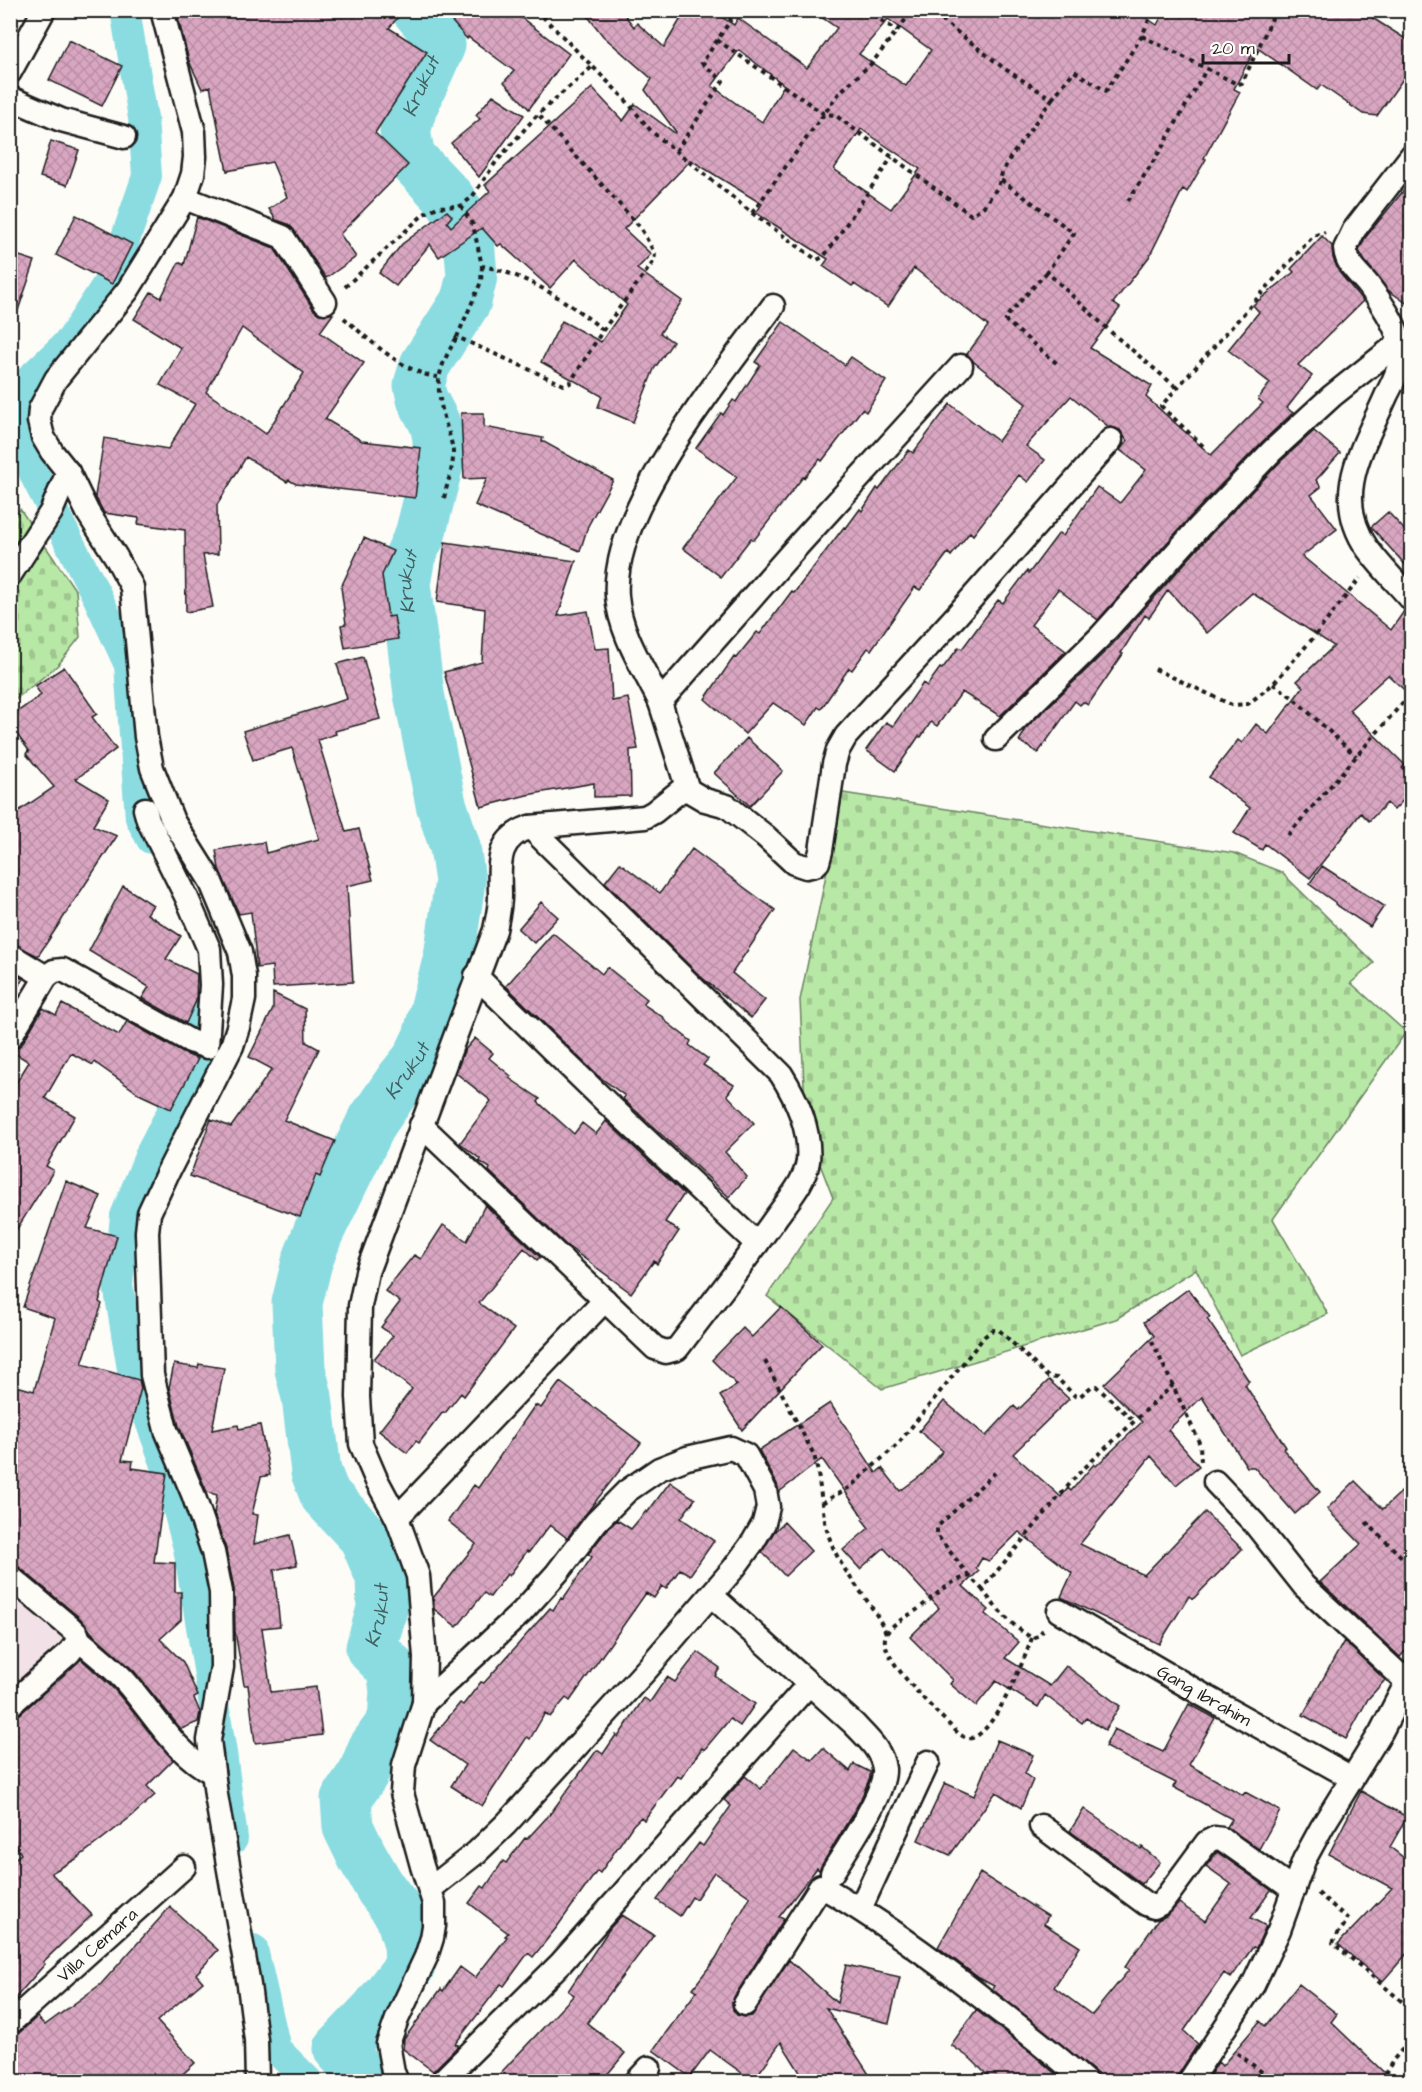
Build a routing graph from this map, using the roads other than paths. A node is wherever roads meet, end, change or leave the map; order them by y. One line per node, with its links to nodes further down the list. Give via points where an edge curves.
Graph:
1 (44, 10): 3 (street)
2 (162, 10): 7 (street, via 194,132 193,174)
3 (10, 72)
4 (10, 98): 5 (street, via 61,120)
5 (124, 137)
6 (1412, 155): 10 (street, via 1354,230 1345,249 1349,265 1379,301)
7 (185, 198): 8 (street, via 283,237); 13 (street, via 128,290 56,379 40,409 43,437)
8 (325, 302)
9 (773, 306): 16 (street, via 679,435 645,495 620,557 616,598 623,627)
10 (1400, 342): 15 (street, via 1396,375 1359,457 1350,495 1357,530 1375,558); 17 (street, via 1272,451 1100,637)
11 (961, 366): 16 (street)
12 (1111, 440): 18 (street, via 846,736 834,764 821,851 815,866 794,863 727,806)
13 (66, 476): 14 (street, via 51,512); 39 (street, via 132,587 152,768 173,820 210,880 240,952 244,976 244,999 232,1046 149,1213 147,1232 152,1375 165,1430 213,1552 221,1592 222,1667 209,1740)
14 (10, 575)
15 (1412, 600)
16 (660, 702): 18 (street)
17 (996, 739)
18 (688, 790): 20 (street, via 680,791 645,817)
19 (145, 809): 23 (street, via 209,949 207,1021 198,1044 63,970)
20 (530, 827): 22 (street, via 511,837 501,856 495,930); 26 (street, via 764,1055 793,1094 806,1140 805,1173)
21 (10, 955): 23 (street)
22 (476, 976): 25 (street); 26 (street)
23 (46, 977): 24 (street)
24 (10, 1037)
25 (422, 1125): 27 (street); 29 (street, via 367,1272 360,1306 361,1444)
26 (757, 1244): 27 (street, via 677,1349 666,1352 655,1348)
27 (605, 1300): 29 (street)
28 (1215, 1482): 34 (street, via 1255,1524 1304,1586)
29 (397, 1518): 36 (street, via 418,1576 425,1657)
30 (10, 1577): 33 (street, via 71,1628)
31 (711, 1595): 35 (street); 36 (street, via 753,1542 768,1507 765,1490 752,1464 746,1455 731,1449 687,1458 659,1469 627,1491 596,1522 521,1613); 45 (street, via 506,1824)
32 (1059, 1611): 40 (street, Gang Ibrahim)
33 (79, 1640): 37 (street); 39 (street, via 124,1680 181,1750)
34 (1409, 1677): 40 (street)
35 (809, 1684): 43 (street, via 875,1746 884,1770 878,1796); 51 (street, via 568,1954)
36 (424, 1703): 45 (street, via 404,1765 402,1793)
37 (10, 1705)
38 (928, 1762): 46 (street)
39 (213, 1773): 49 (street, via 249,1985)
40 (1352, 1778): 44 (street, via 1322,1827)
41 (1041, 1826): 44 (street, via 1154,1907 1162,1903 1207,1842 1215,1838)
42 (184, 1867): 48 (street, Villa Cemara)
43 (832, 1873)
44 (1296, 1884): 53 (street, via 1253,1984)
45 (430, 1888): 50 (street, via 435,1913 432,1938 388,2044)
46 (860, 1909): 47 (street, via 821,1886); 52 (street, via 940,1964 1048,2047)
47 (745, 2004)
48 (10, 2023)
49 (257, 2082)
50 (397, 2082)
51 (441, 2082)
52 (1086, 2082)
53 (1188, 2082)

